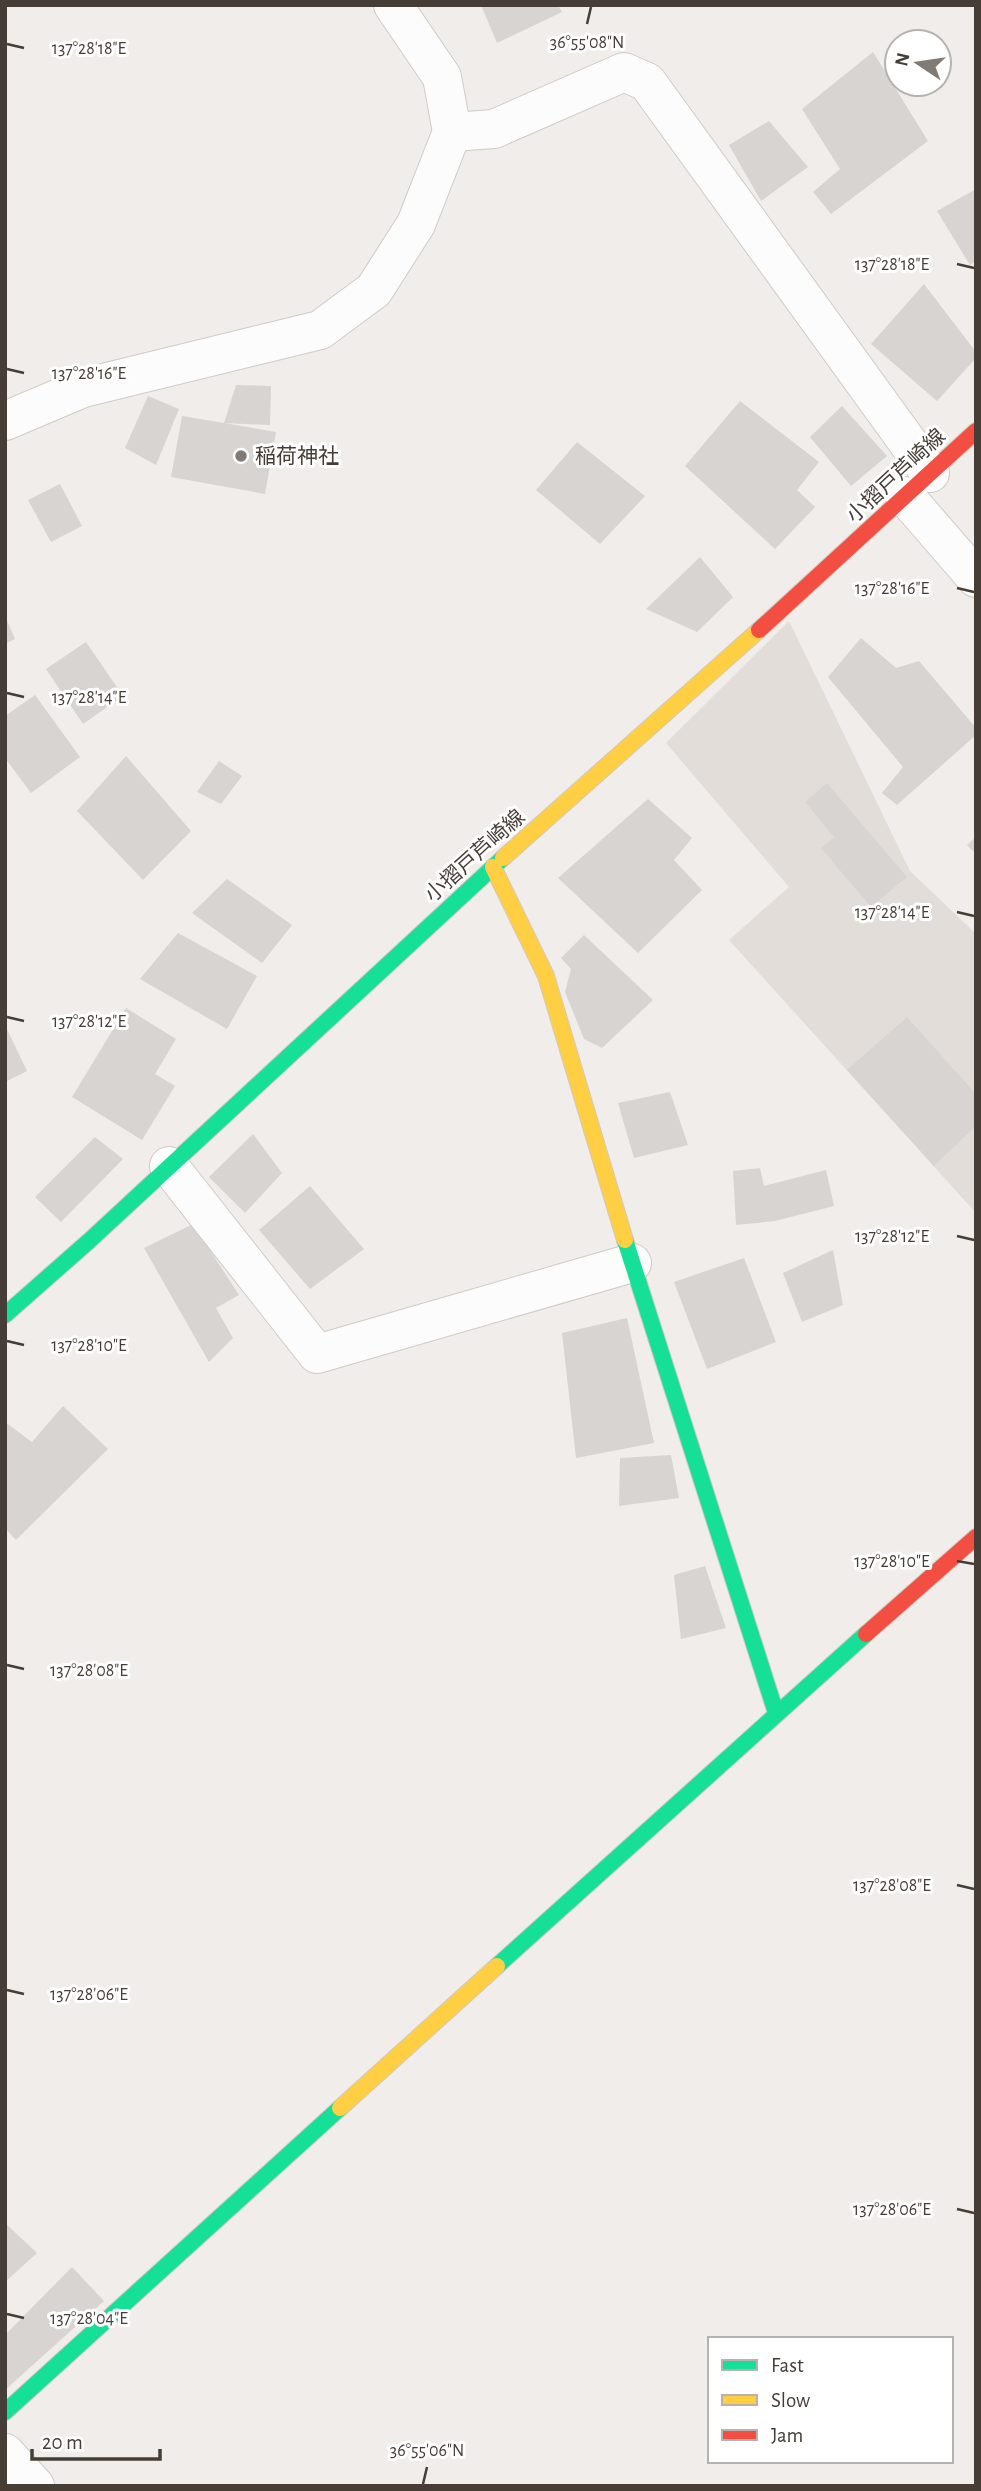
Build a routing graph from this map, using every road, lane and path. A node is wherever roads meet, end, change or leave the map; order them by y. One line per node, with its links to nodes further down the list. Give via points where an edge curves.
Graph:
1 (393, 5): 2 (street, via 442,77)
2 (452, 132): 3 (street, via 416,224 374,290 320,330 83,388); 5 (street, via 494,129 624,72 647,82)
3 (5, 421)
4 (976, 431): 5 (street, 小摺戸芦崎線)
5 (917, 484): 6 (street); 7 (street, 小摺戸芦崎線)
6 (976, 578)
7 (493, 867): 8 (street, 小摺戸芦崎線); 9 (street, via 546,976)
8 (169, 1167): 9 (street, via 317,1353); 10 (street, 小摺戸芦崎線)
9 (632, 1263): 12 (street)
10 (5, 1315)
11 (976, 1537): 12 (street)
12 (776, 1713): 13 (street)
13 (5, 2412)
14 (5, 2453): 15 (street)
15 (35, 2486)

